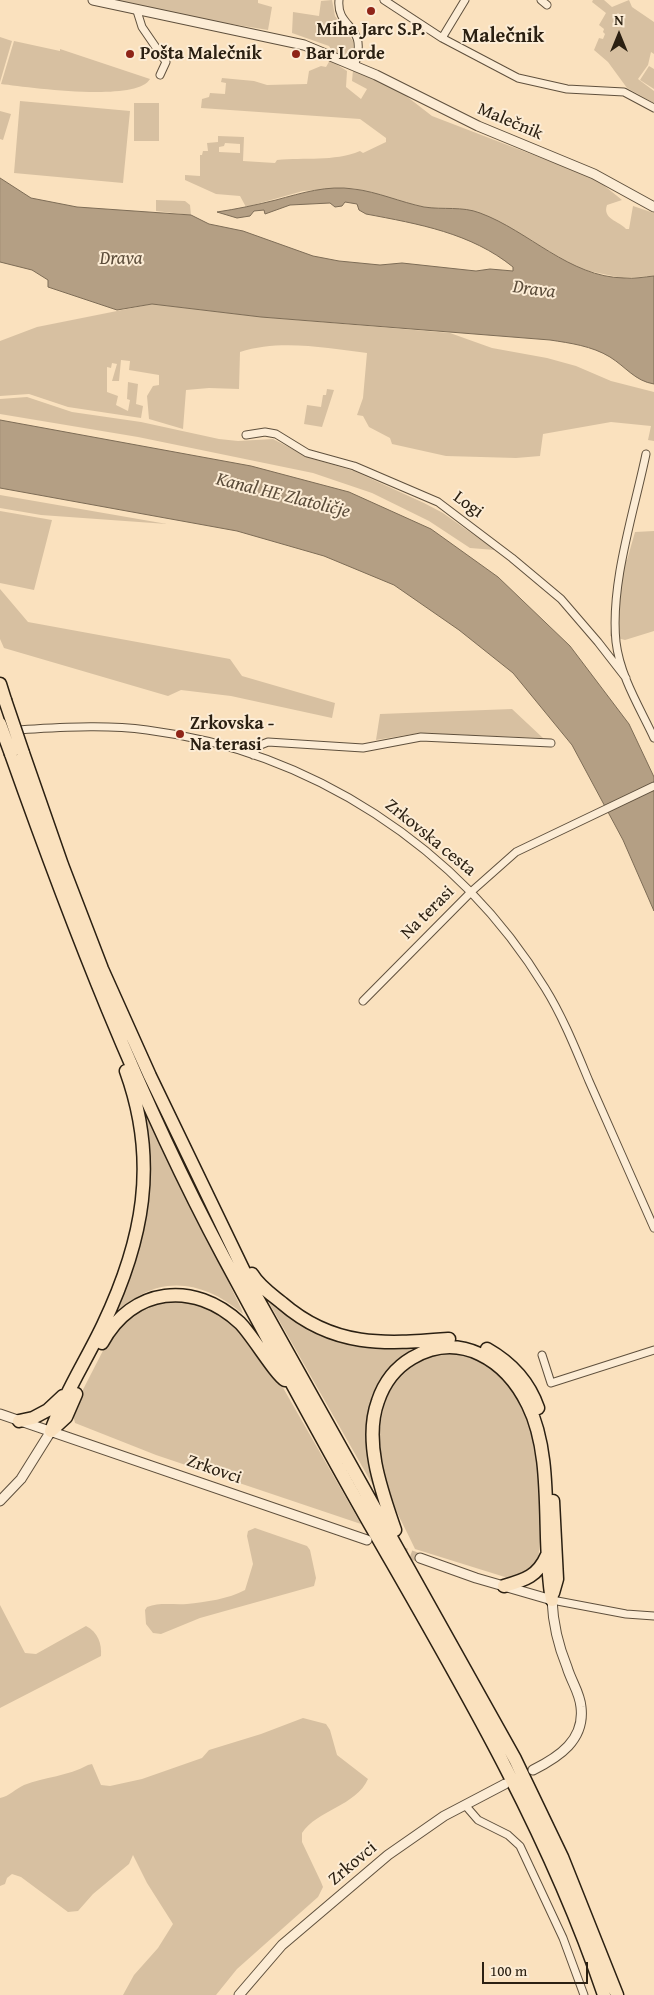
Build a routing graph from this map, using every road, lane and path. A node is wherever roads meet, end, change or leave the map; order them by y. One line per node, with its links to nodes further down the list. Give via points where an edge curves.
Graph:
1 (93, 0): 5 (street, Malečnik)
2 (339, 0): 7 (street, via 339,9 360,43)
3 (384, 0): 6 (street)
4 (465, 0): 6 (street)
5 (137, 11): 7 (street, Malečnik, via 290,41); 8 (street, via 142,27 166,62)
6 (442, 38): 9 (street, via 518,78 567,90 624,92)
7 (354, 66): 10 (street, Malečnik, via 478,126 594,174)
8 (160, 75)
9 (654, 108)
10 (654, 207)
11 (246, 435): 13 (street, Logi, via 276,434 306,453 354,466 438,502 560,599)
12 (646, 454): 13 (street, Logi, via 616,594 616,643)
13 (626, 678): 17 (street, Logi)
14 (0, 684): 19 (highway, bridge)
15 (0, 724): 19 (highway, bridge)
16 (0, 730): 20 (street, Zrkovska cesta, via 84,727 146,730 230,747)
17 (654, 738)
18 (551, 743): 20 (street, via 420,737 363,748 264,743)
19 (17, 754): 24 (highway, via 68,912); 26 (highway, via 102,969)
20 (253, 755): 22 (street, Zrkovska cesta, via 318,781 379,814 428,851)
21 (654, 786): 22 (street, Na terasi, via 516,852)
22 (472, 891): 23 (street, Na terasi); 25 (street, Zrkovska cesta, via 524,954 547,990)
23 (363, 1001)
24 (109, 1008): 29 (highway, via 139,1082 197,1206); 30 (highway, via 106,1017 139,1114 142,1212 129,1265)
25 (654, 1228)
26 (231, 1245): 38 (highway, via 256,1296); 40 (highway, via 240,1250 257,1283 294,1314 327,1332 365,1342 469,1340 502,1357 517,1372 538,1405 546,1430 557,1579)
27 (654, 1350): 28 (street, via 551,1383)
28 (542, 1355)
29 (294, 1384): 33 (highway, via 282,1378 241,1324 217,1306 182,1295 155,1298 130,1308 108,1332 66,1417); 47 (highway, via 503,1763 553,1865)
30 (68, 1394): 32 (highway, via 48,1410); 33 (highway)
31 (0, 1414): 32 (street, Zrkovci)
32 (19, 1421): 33 (street, Zrkovci)
33 (51, 1432): 34 (street, via 22,1479); 35 (street, Zrkovci)
34 (0, 1501)
35 (367, 1540)
36 (547, 1555): 38 (highway, via 543,1462 538,1432 529,1407 515,1384 490,1359 468,1348 441,1346 420,1353 391,1374 377,1402 374,1421 373,1439 382,1487 395,1530 415,1567); 39 (highway, via 535,1573); 40 (highway)
37 (420, 1558): 39 (street)
38 (412, 1575): 48 (highway, via 494,1719 538,1806 586,1912)
39 (504, 1586): 40 (street)
40 (552, 1600): 41 (street); 42 (street, via 558,1641 579,1697 581,1718 574,1739 566,1750 558,1758)
41 (654, 1616)
42 (533, 1770)
43 (505, 1784): 44 (street, Zrkovci)
44 (465, 1805): 45 (street, Zrkovci, via 388,1855 282,1945); 46 (street, via 478,1820 520,1846 563,1938)
45 (240, 1993)
46 (584, 1995)
47 (604, 1995)
48 (617, 1995)

